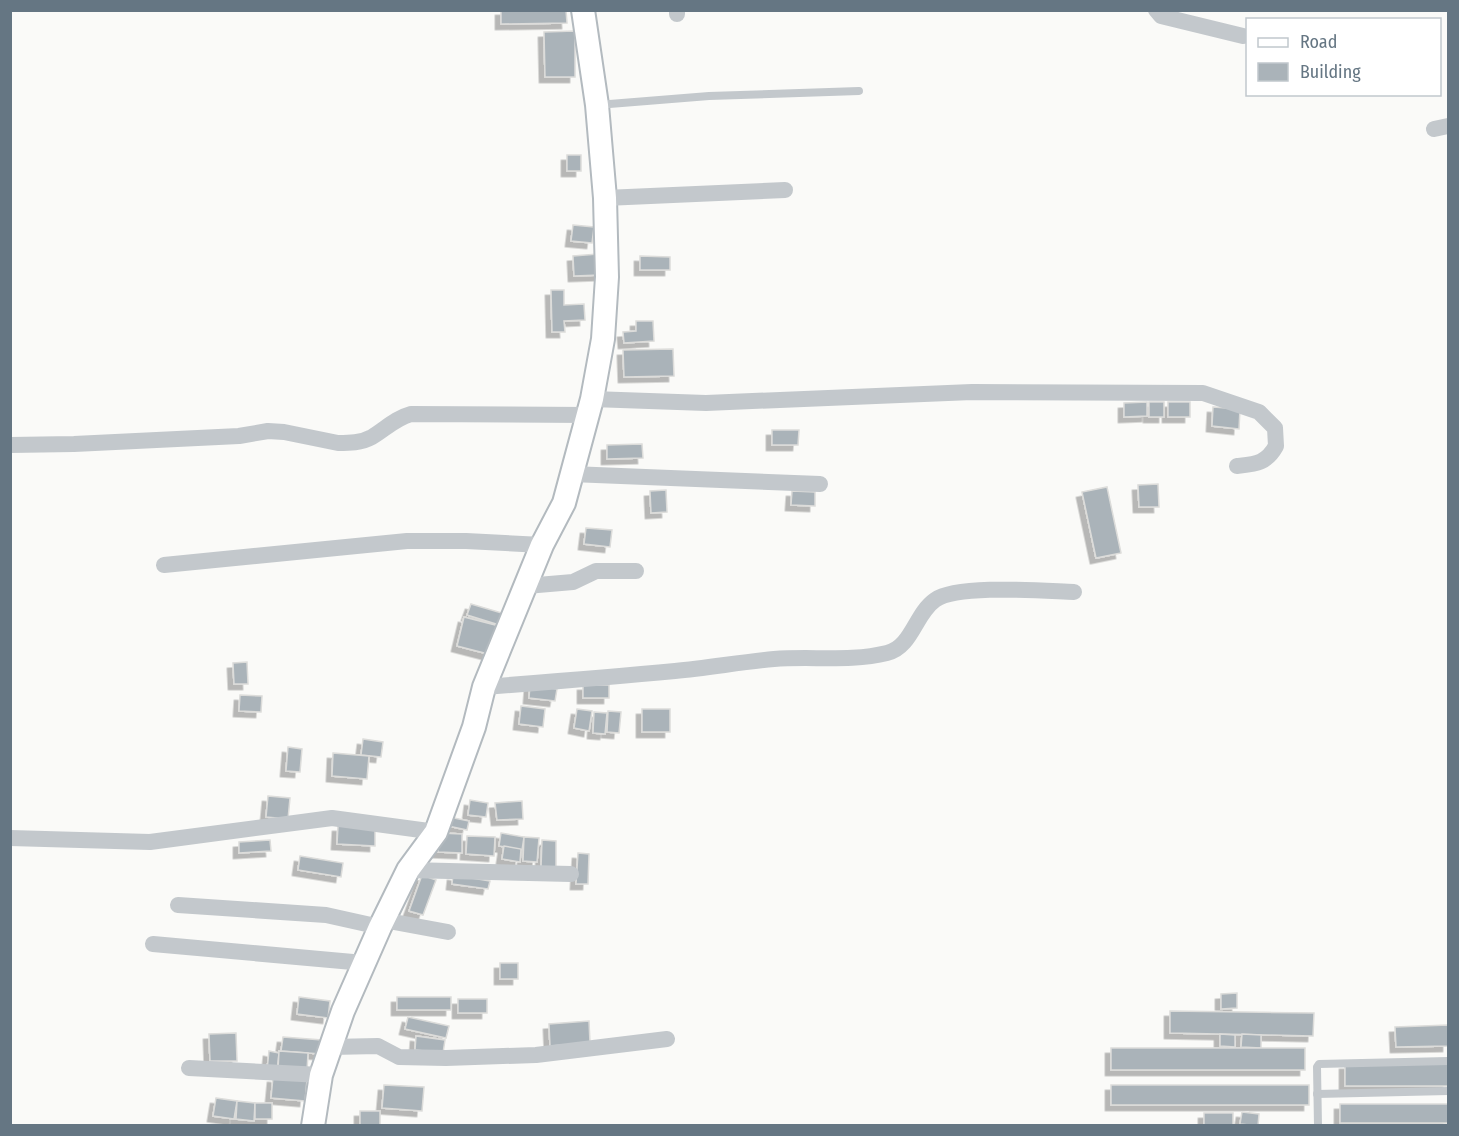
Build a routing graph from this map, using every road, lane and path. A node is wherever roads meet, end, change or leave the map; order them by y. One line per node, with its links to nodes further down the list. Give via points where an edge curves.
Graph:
1 (583, 10): 5 (main road)
2 (1156, 10): 3 (street, via 1161,16)
3 (1243, 36)
4 (859, 91): 5 (lane, via 709,96)
5 (597, 105): 7 (main road)
6 (784, 190): 7 (street)
7 (605, 198): 8 (main road, via 607,277 603,339)
8 (590, 407): 9 (street, via 411,414 371,438 347,443 268,431 239,436); 10 (street, via 972,392 1203,393 1259,412 1275,428 1276,446 1265,461); 11 (main road)
9 (10, 445)
10 (1237, 466)
11 (571, 474): 12 (street); 13 (main road, via 564,503)
12 (820, 484)
13 (542, 546): 14 (street, via 406,542); 16 (main road)
14 (164, 565)
15 (636, 571): 16 (street, via 596,571 573,582)
16 (526, 586): 18 (main road)
17 (1074, 591): 18 (street, via 990,591 940,597 922,613 899,647 870,656 771,659)
18 (484, 687): 19 (main road)
19 (436, 832): 20 (street, via 332,818 150,842); 21 (main road)
20 (10, 838)
21 (408, 870): 22 (street); 24 (main road)
22 (571, 874)
23 (178, 905): 24 (street, via 326,915)
24 (381, 924): 25 (street); 27 (main road)
25 (448, 932)
26 (153, 944): 27 (street)
27 (364, 963): 29 (main road)
28 (668, 1039): 29 (street, via 536,1055 446,1059 399,1057 378,1046)
29 (331, 1047): 32 (main road)
30 (1449, 1061): 34 (lane, via 1319,1064)
31 (189, 1068): 32 (street)
32 (321, 1075): 35 (main road)
33 (1449, 1091): 34 (lane)
34 (1317, 1094): 36 (lane)
35 (313, 1125)
36 (1318, 1125)

